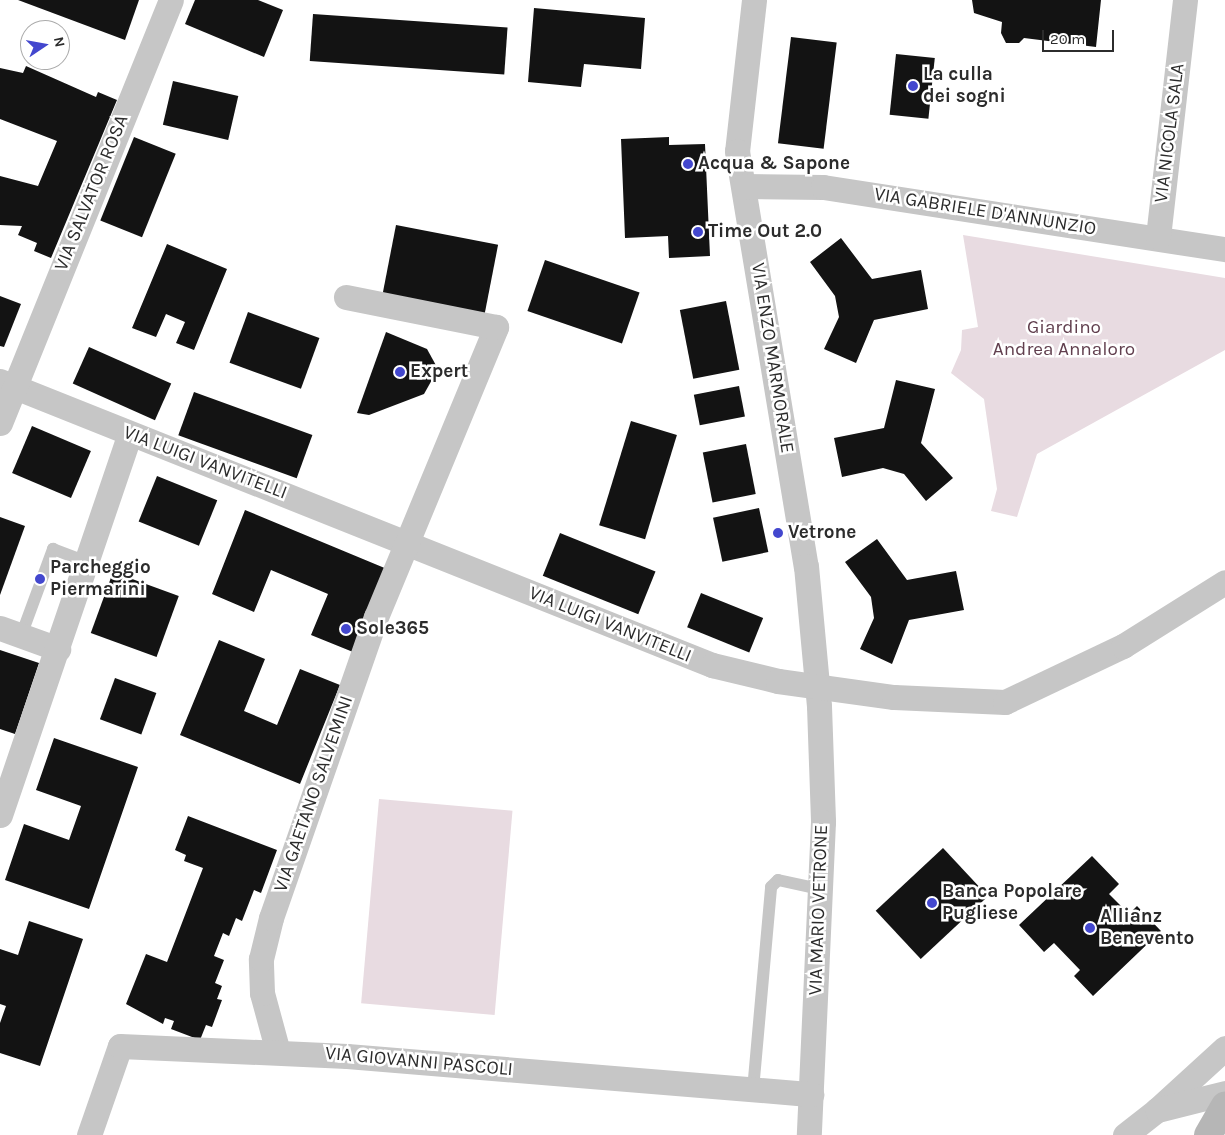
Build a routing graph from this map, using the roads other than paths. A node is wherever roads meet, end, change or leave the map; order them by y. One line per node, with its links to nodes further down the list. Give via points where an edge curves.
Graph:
1 (171, 0): 8 (street, VIA SALVATOR ROSA)
2 (754, 0): 4 (street, VIA ENZO MARMORALE, via 736,151)
3 (1185, 0): 5 (street, VIA NICOLA SALA)
4 (744, 186): 5 (street, VIA GABRIELE D'ANNUNZIO, via 823,187); 16 (street, VIA ENZO MARMORALE, via 806,566)
5 (1158, 237): 6 (street, VIA GABRIELE D'ANNUNZIO)
6 (1225, 249)
7 (346, 297): 11 (street, via 496,327)
8 (6, 384): 9 (street, VIA SALVATOR ROSA); 10 (street, VIA LUIGI VANVITELLI)
9 (0, 423)
10 (130, 435): 11 (street, VIA LUIGI VANVITELLI); 12 (street)
11 (410, 543): 16 (street, VIA LUIGI VANVITELLI, via 712,665); 20 (street, VIA GAETANO SALVEMINI, via 376,617 271,918 261,959 262,993)
12 (87, 562): 14 (lane, via 53,549); 15 (street)
13 (1225, 582): 16 (street, VIA LUIGI VANVITELLI, via 1123,646 1005,702 894,697)
14 (10, 632): 15 (street)
15 (58, 649): 17 (street)
16 (817, 686): 18 (street, VIA MARIO VETRONE, via 823,822)
17 (0, 815)
18 (820, 889): 21 (lane, via 778,880 771,887); 23 (street, VIA MARIO VETRONE)
19 (1225, 1048): 25 (street)
20 (278, 1052): 21 (street, VIA GIOVANNI PASCOLI); 26 (street, VIA GIOVANNI PASCOLI, via 120,1046)
21 (753, 1090): 23 (street, VIA GIOVANNI PASCOLI)
22 (1225, 1093): 25 (street)
23 (811, 1094): 27 (street, VIA MARIO VETRONE)
24 (1225, 1105): 29 (main road)
25 (1157, 1110): 28 (street)
26 (89, 1135)
27 (809, 1135)
28 (1126, 1135)
29 (1208, 1135)

